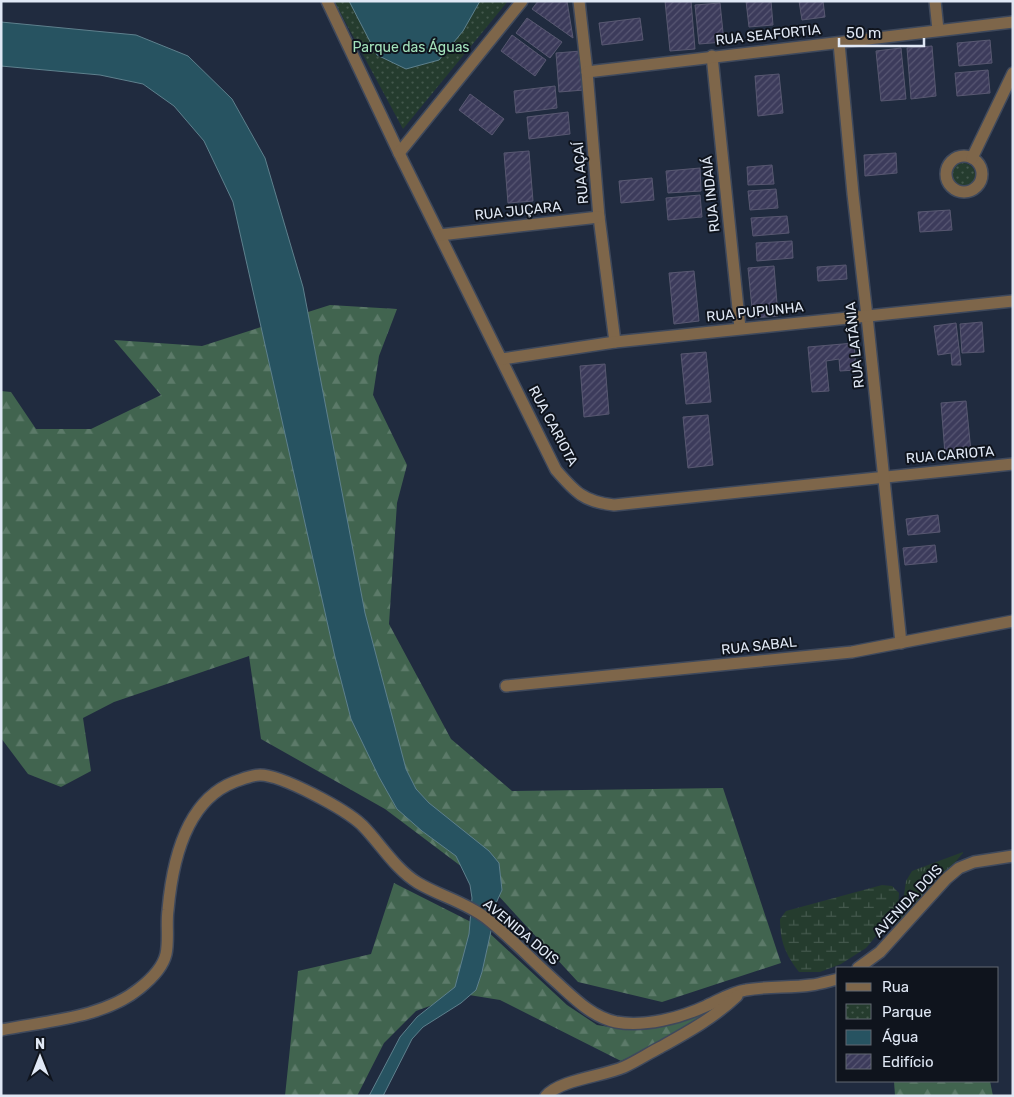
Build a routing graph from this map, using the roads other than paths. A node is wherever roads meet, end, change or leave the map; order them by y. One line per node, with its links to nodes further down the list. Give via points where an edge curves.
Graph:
1 (327, 1): 11 (street, RUA CARIOTA)
2 (522, 1): 11 (street)
3 (579, 1): 9 (street, RUA AÇAÍ)
4 (935, 1): 6 (street)
5 (1013, 22): 6 (street, RUA SEAFORTIA)
6 (938, 30): 7 (street, RUA SEAFORTIA)
7 (839, 43): 8 (street, RUA SEAFORTIA); 16 (street, RUA LATÂNIA)
8 (712, 56): 9 (street, RUA SEAFORTIA); 17 (street, RUA INDAIÁ)
9 (587, 72): 13 (street, RUA AÇAÍ)
10 (1013, 73): 12 (street)
11 (399, 153): 14 (street, RUA CARIOTA)
12 (972, 158)
13 (599, 217): 14 (street, RUA JUÇARA); 18 (street, RUA AÇAÍ)
14 (440, 235): 19 (street, RUA CARIOTA)
15 (1013, 301): 16 (street, RUA PUPUNHA)
16 (867, 316): 17 (street, RUA PUPUNHA); 21 (street, RUA LATÂNIA)
17 (740, 328): 18 (street, RUA PUPUNHA)
18 (616, 342): 19 (street, RUA PUPUNHA)
19 (502, 358): 21 (street, RUA CARIOTA, via 556,470 571,488 592,501 614,505)
20 (1013, 464): 21 (street, RUA CARIOTA)
21 (883, 476): 23 (street, RUA LATÂNIA)
22 (1013, 621): 23 (street, RUA SABAL)
23 (901, 643): 24 (street, RUA SABAL, via 852,652)
24 (506, 686)
25 (1013, 856): 26 (street, AVENIDA DOIS, via 974,862 960,868 880,952)
26 (859, 967)
27 (836, 979): 28 (street, AVENIDA DOIS, via 812,985)
28 (743, 990): 29 (street, AVENIDA DOIS, via 695,1011 665,1019 617,1022 602,1018 573,997 484,917 405,873 352,817 284,780 259,775 225,786 208,798 190,824 171,883 166,954 141,988 96,1012); 30 (street, via 702,1023 632,1064 564,1085)
29 (1, 1030)
30 (546, 1096)

